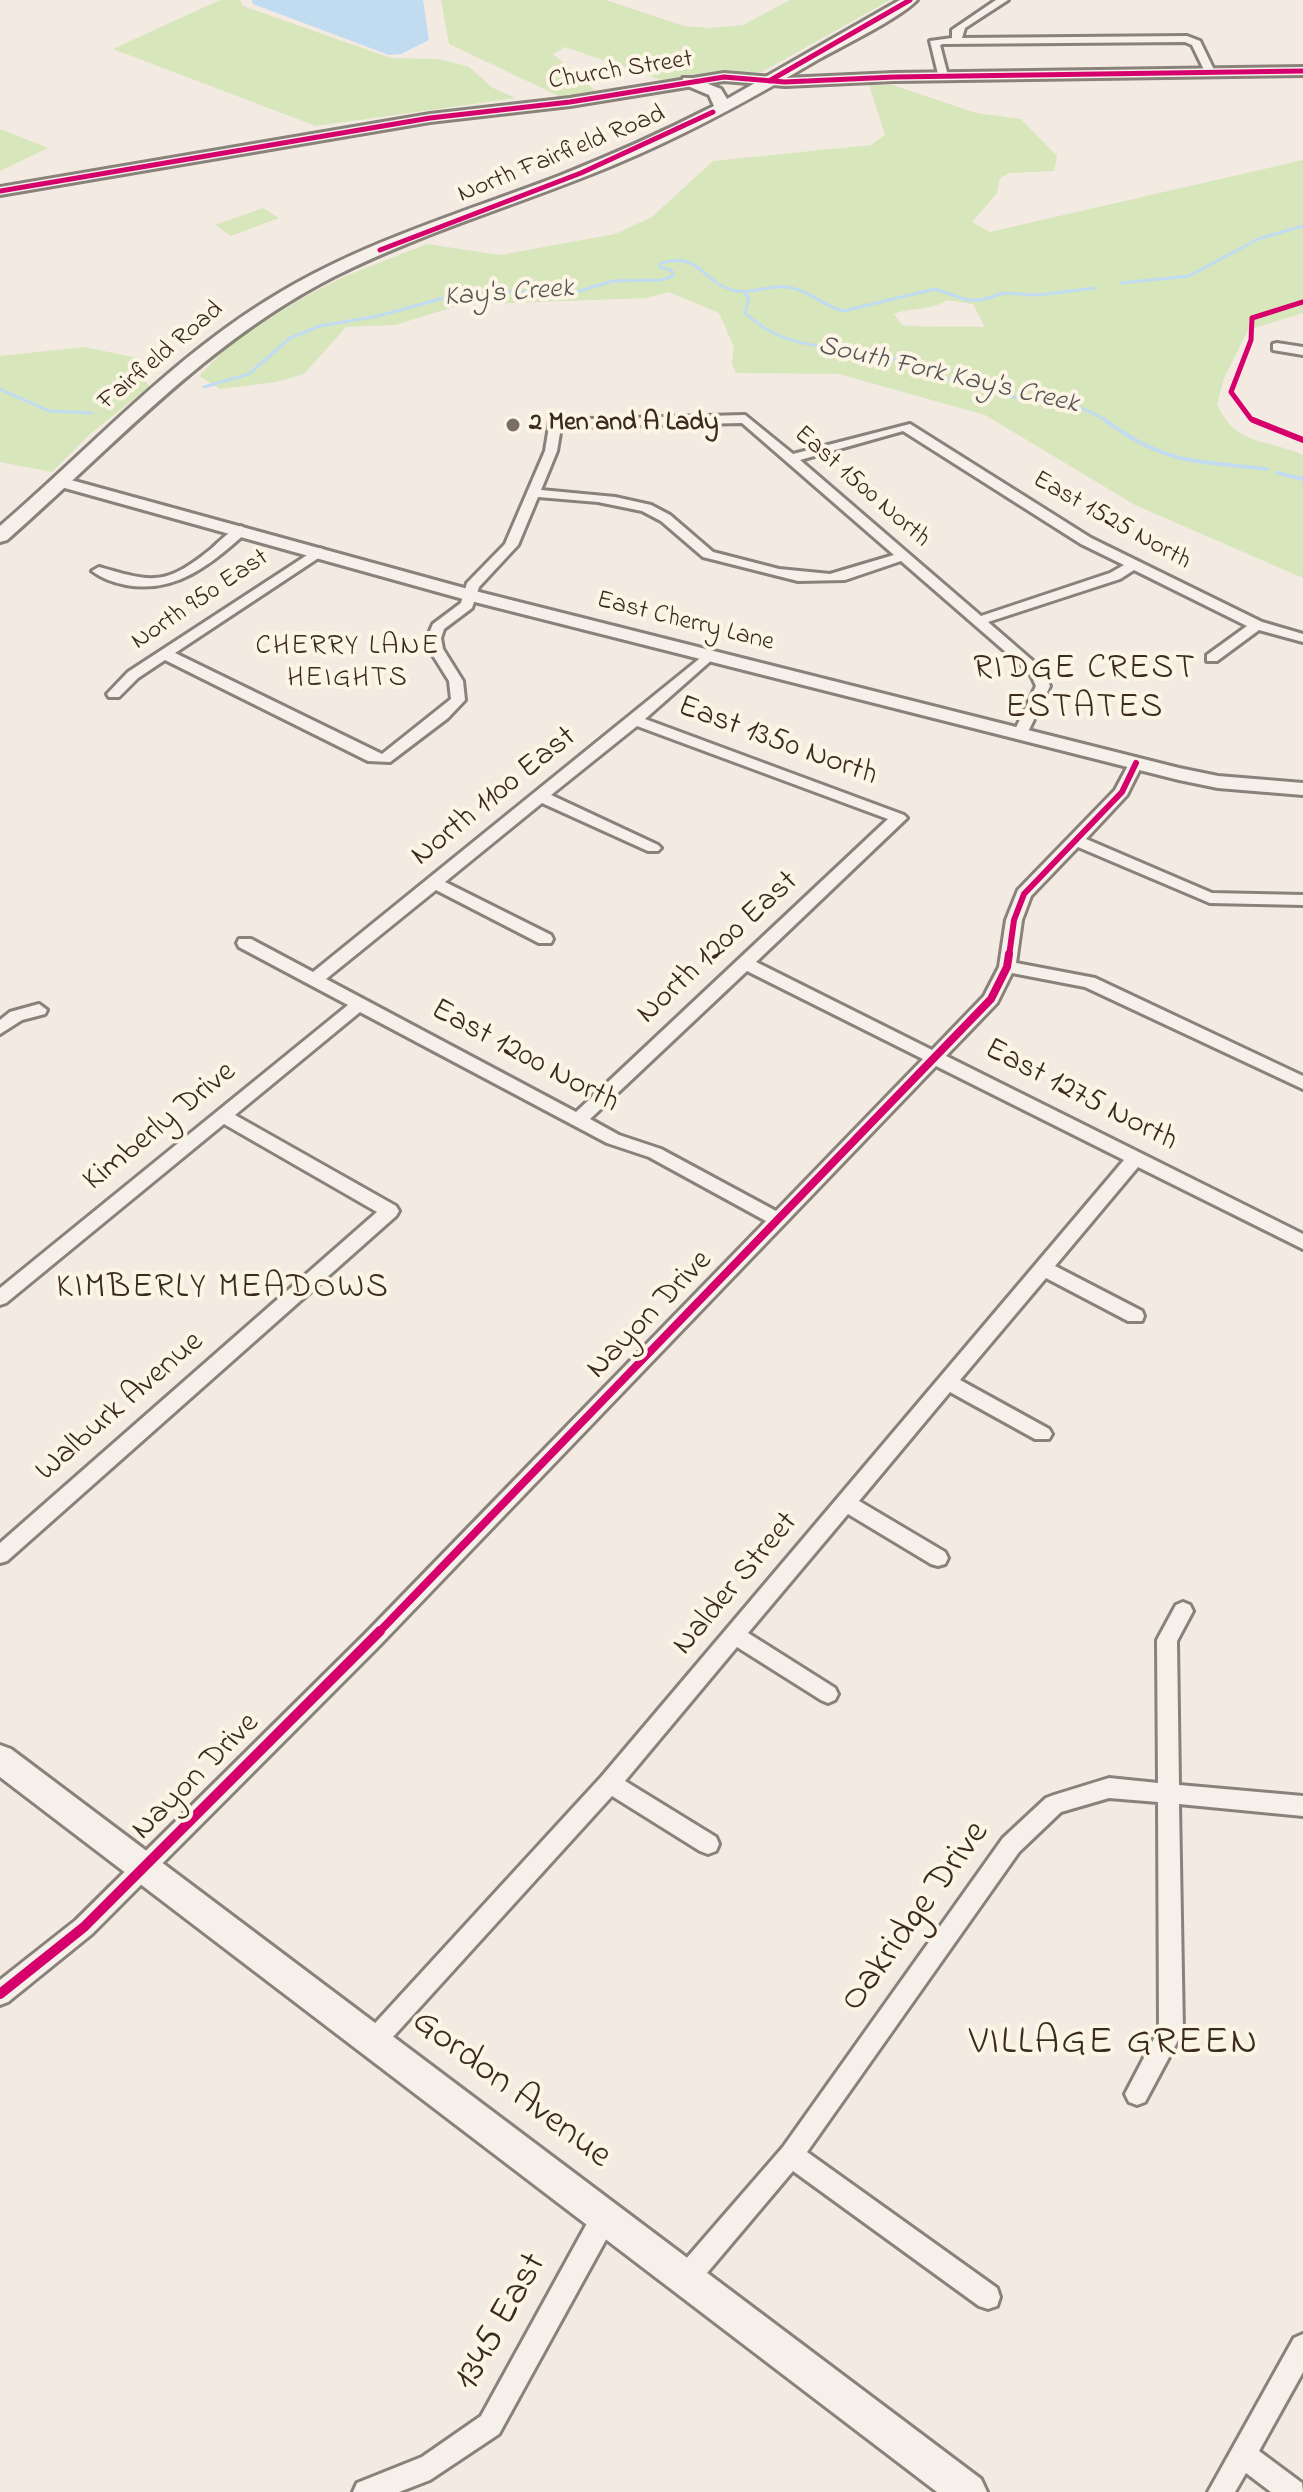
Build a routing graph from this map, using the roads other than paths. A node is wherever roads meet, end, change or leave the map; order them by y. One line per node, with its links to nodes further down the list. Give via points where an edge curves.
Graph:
1 (910, 0): 8 (main road, North Fairfield Road)
2 (1003, 0): 3 (street, via 961,26)
3 (957, 41): 5 (street, via 1187,39 1196,43); 6 (street, via 934,43)
4 (1303, 71): 5 (street, Church Street)
5 (1210, 72): 6 (street, Church Street)
6 (943, 76): 8 (street, Church Street)
7 (688, 81): 8 (street, Church Street); 9 (main road, via 716,92); 10 (street, Church Street, via 570,102 430,118)
8 (769, 81): 9 (main road, North Fairfield Road)
9 (722, 107): 11 (main road, North Fairfield Road, via 593,168)
10 (0, 191)
11 (380, 250): 15 (main road, Fairfield Road, via 286,295 233,329)
12 (1277, 347): 13 (street)
13 (1303, 351)
14 (790, 459): 16 (street, East 1500 North, via 745,419 555,423 551,451); 20 (street, East 1500 North); 21 (street, East 1525 North, via 905,427)
15 (60, 482): 17 (street, East Cherry Lane); 18 (main road, Fairfield Road)
16 (533, 493): 20 (street, via 633,504 662,515 702,551 803,580 854,575); 23 (street, via 511,545)
17 (241, 530): 19 (street, East Cherry Lane); 22 (street, via 198,568 170,581 133,583)
18 (0, 536)
19 (318, 552): 23 (street, East Cherry Lane); 27 (street, North 950 East)
20 (903, 556): 24 (street, East 1500 North)
21 (1133, 565): 24 (street, via 1115,576); 25 (street, East 1525 North)
22 (99, 571)
23 (469, 595): 27 (street, via 467,605 438,627 434,638 456,681 458,700 385,759 373,758); 28 (street, East Cherry Lane)
24 (979, 621): 32 (street, East 1500 North, via 1036,671 1043,686)
25 (1257, 625): 26 (street, East 1525 North); 29 (street)
26 (1303, 638)
27 (165, 654): 30 (street, North 950 East)
28 (709, 655): 31 (street, North 1100 East); 32 (street, East Cherry Lane)
29 (1212, 658)
30 (114, 694)
31 (635, 720): 35 (street, North 1100 East); 36 (street, East 1350 North)
32 (1020, 734): 33 (street, East Cherry Lane)
33 (1136, 763): 34 (street, East Cherry Lane, via 1218,782); 37 (street, Nayon Drive, via 1122,792)
34 (1303, 789)
35 (540, 796): 38 (street); 39 (street, North 1100 East)
36 (899, 818): 43 (street, North 1200 East)
37 (1076, 840): 40 (street, via 1210,898); 44 (street, Nayon Drive, via 1024,894)
38 (653, 848)
39 (435, 883): 41 (street); 45 (street, North 1100 East)
40 (1303, 900)
41 (545, 939)
42 (245, 943): 45 (street, East 1200 North)
43 (745, 963): 49 (street, East 1275 North); 52 (street, North 1200 East)
44 (1007, 967): 49 (street, Nayon Drive, via 991,999); 50 (street, via 1089,982)
45 (314, 980): 46 (street, East 1200 North)
46 (359, 1004): 51 (street, Kimberly Drive); 52 (street, East 1200 North)
47 (39, 1010): 48 (street, via 16,1016)
48 (0, 1028)
49 (934, 1058): 53 (street, East 1275 North); 54 (street, Nayon Drive)
50 (1303, 1083)
51 (223, 1116): 57 (street, Kimberly Drive); 62 (street, Walburk Avenue, via 390,1211)
52 (578, 1120): 54 (street, East 1200 North, via 655,1153)
53 (1136, 1158): 55 (street, East 1275 North); 56 (street, Nalder Street)
54 (778, 1220): 72 (street, Nayon Drive, via 372,1640)
55 (1303, 1242)
56 (1043, 1268): 58 (street); 59 (street, Nalder Street)
57 (0, 1298)
58 (1135, 1316)
59 (947, 1382): 60 (street); 61 (street, Nalder Street)
60 (1042, 1434)
61 (845, 1503): 63 (street); 65 (street, Nalder Street)
62 (0, 1555)
63 (938, 1558)
64 (1183, 1611): 69 (street, via 1167,1640)
65 (734, 1635): 66 (street); 68 (street, Nalder Street)
66 (828, 1694)
67 (0, 1759): 72 (main road, Gordon Avenue)
68 (610, 1783): 71 (street); 74 (street, Nalder Street)
69 (1169, 1795): 70 (street, Oakridge Drive); 75 (street, via 1171,2031); 76 (street, Oakridge Drive, via 1109,1788 1054,1805 1011,1845)
70 (1303, 1806)
71 (708, 1844)
72 (143, 1867): 73 (street, Nayon Drive, via 84,1927); 74 (main road, Gordon Avenue)
73 (0, 1994)
74 (374, 2041): 77 (main road, Gordon Avenue)
75 (1137, 2094)
76 (791, 2155): 78 (street, Oakridge Drive); 79 (street)
77 (605, 2216): 78 (main road, Gordon Avenue); 82 (street, 1345 East, via 490,2425 430,2467)
78 (687, 2277): 83 (main road, Gordon Avenue)
79 (988, 2297)
80 (1303, 2347): 81 (street)
81 (1243, 2455): 84 (street); 85 (street)
82 (366, 2492)
83 (968, 2492)
84 (1221, 2492)
85 (1293, 2492)

